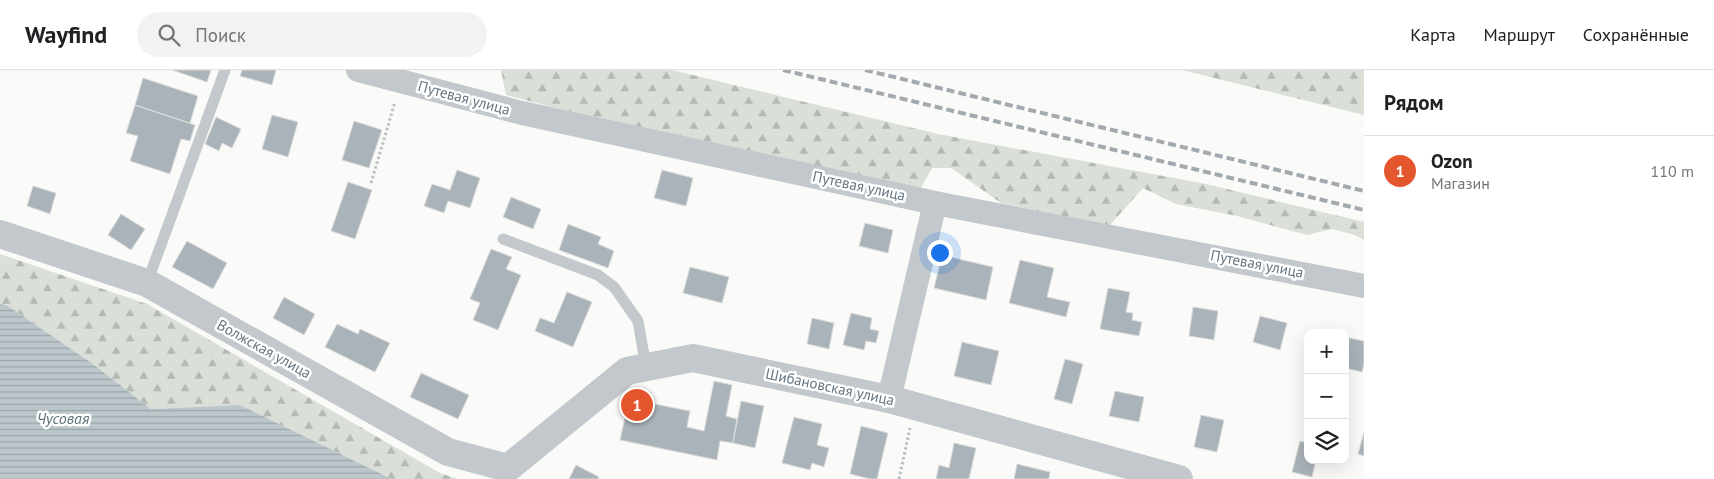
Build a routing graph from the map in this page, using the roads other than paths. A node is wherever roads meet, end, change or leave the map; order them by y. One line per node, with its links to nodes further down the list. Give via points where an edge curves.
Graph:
1 (225, 70): 6 (lane)
2 (358, 70): 3 (street, Путевая улица, via 522,113)
3 (934, 202): 7 (street, Путевая улица); 9 (street)
4 (0, 234): 6 (street, Волжская улица)
5 (503, 239): 8 (lane, via 598,275 614,287 638,321)
6 (147, 283): 10 (street, Волжская улица, via 448,452)
7 (1364, 286)
8 (646, 367): 9 (street, Шибановская улица, via 692,358); 10 (street, Шибановская улица, via 627,370)
9 (889, 399): 11 (street, Шибановская улица)
10 (514, 474)
11 (1179, 479)

